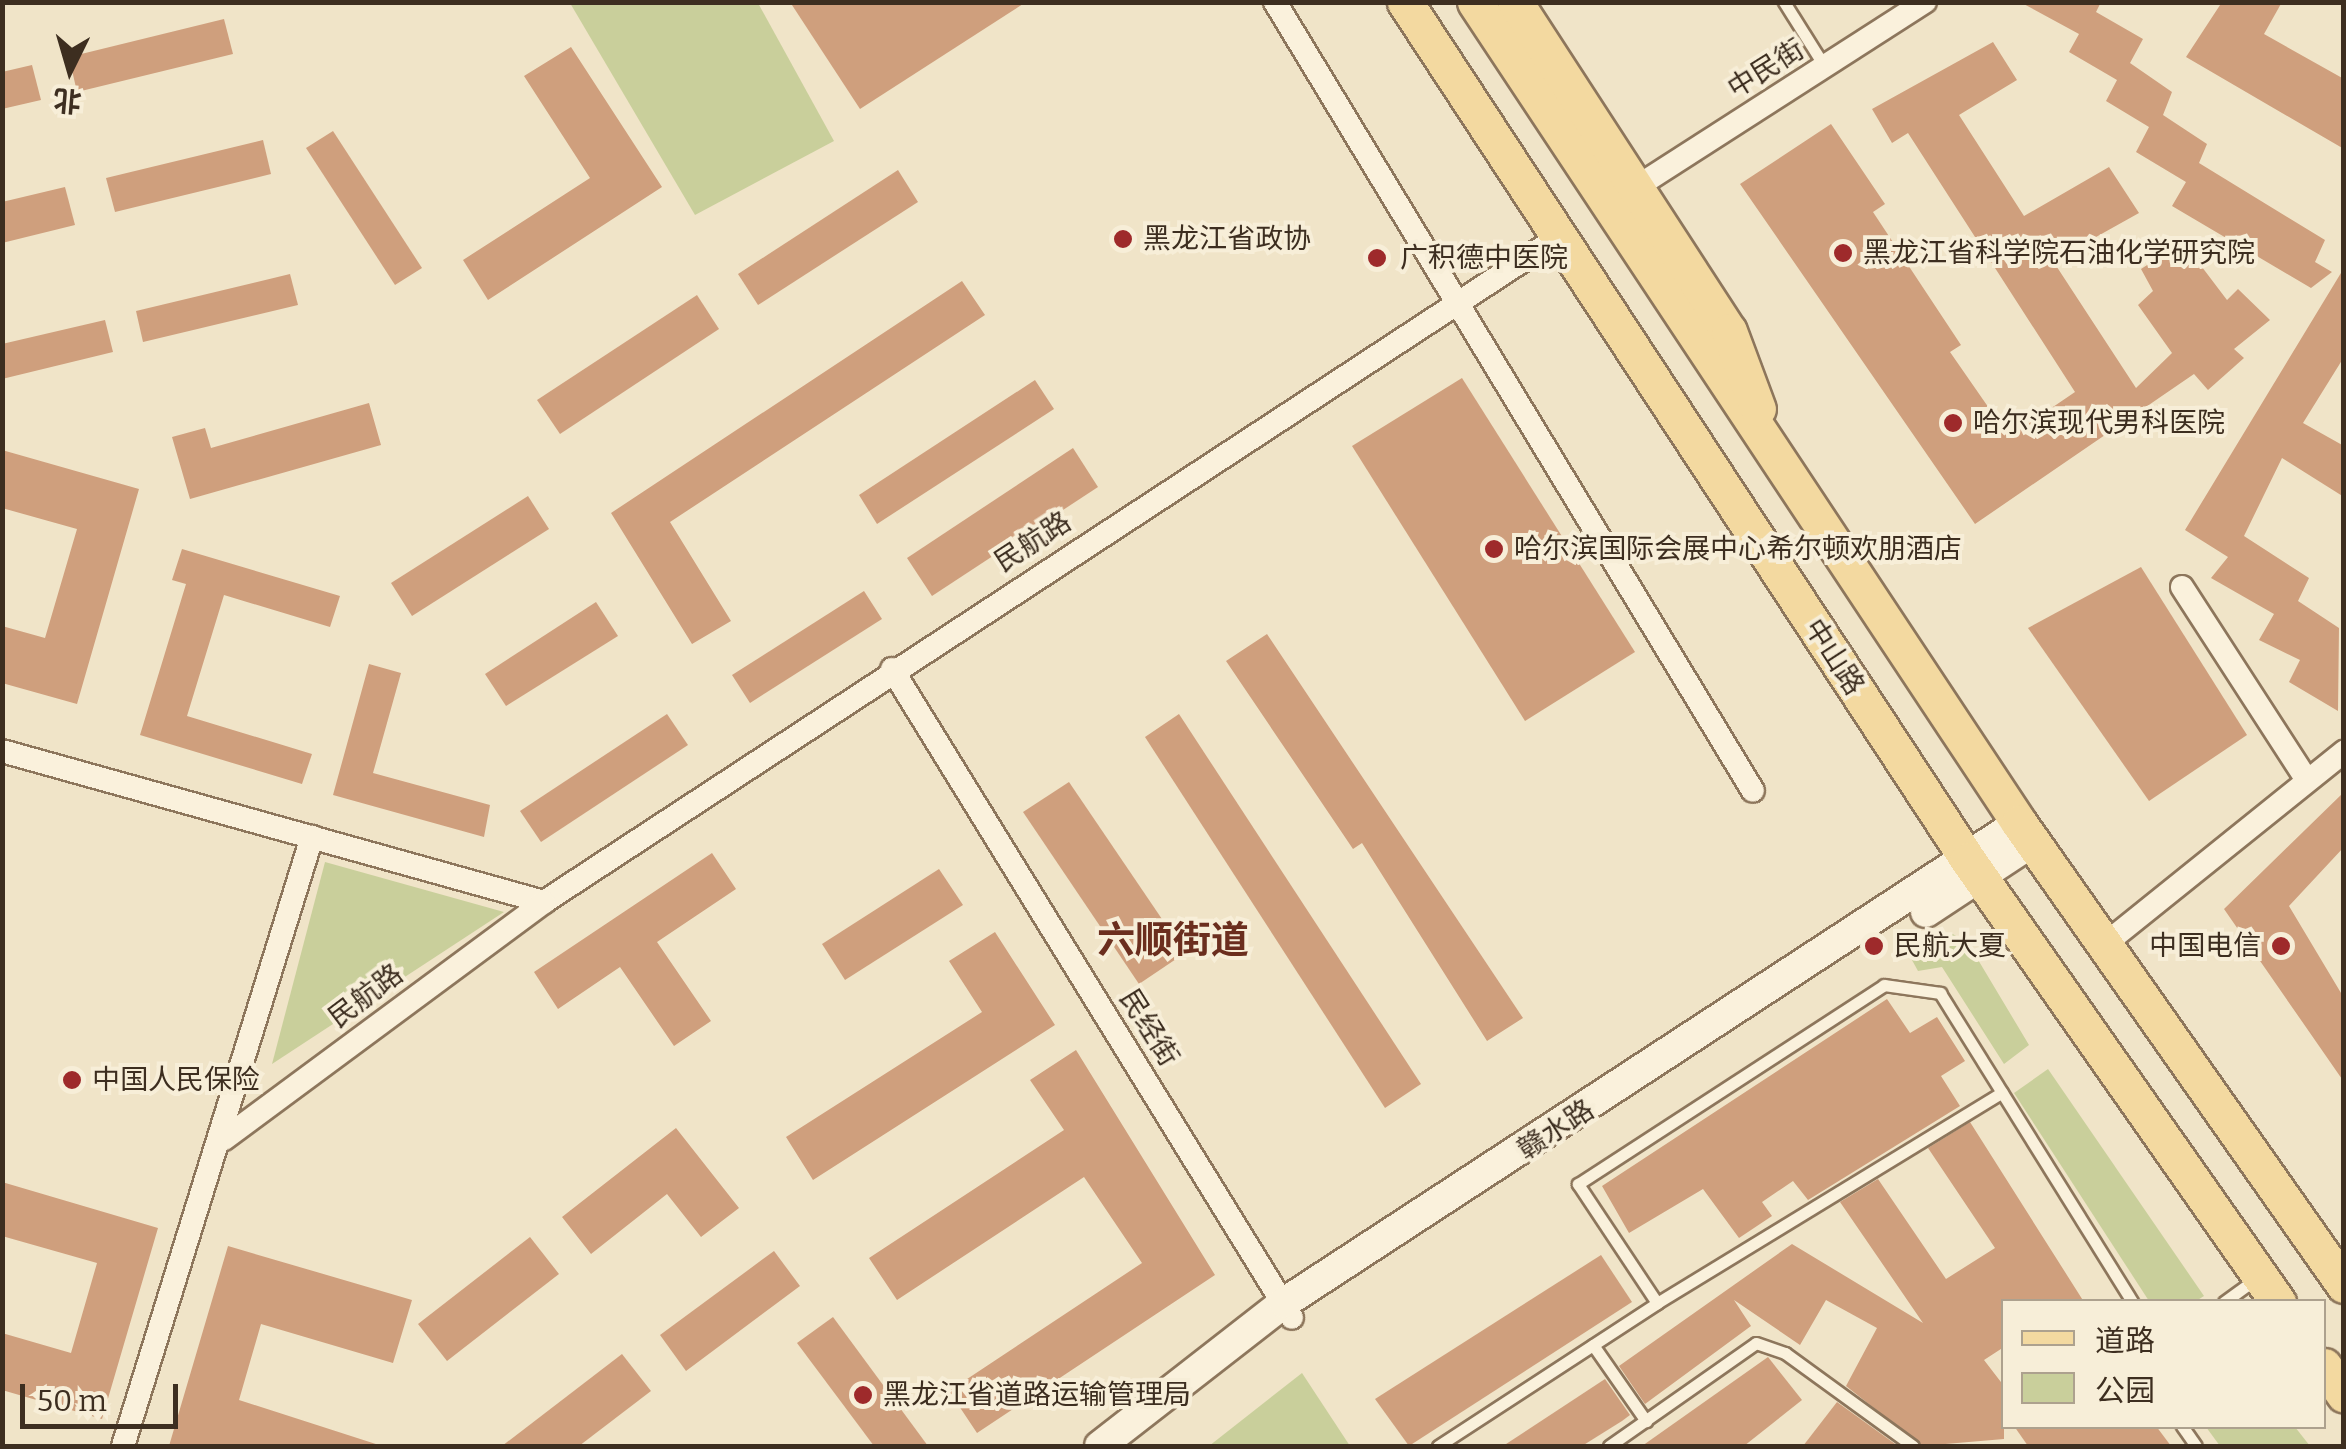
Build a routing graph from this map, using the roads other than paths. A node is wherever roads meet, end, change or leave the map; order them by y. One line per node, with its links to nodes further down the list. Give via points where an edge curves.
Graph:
1 (1275, 2): 10 (street)
2 (1405, 2): 9 (main road, 中山路)
3 (1475, 2): 11 (main road)
4 (1514, 2): 8 (main road)
5 (1784, 2): 7 (lane)
6 (1926, 2): 7 (street, 中民街)
7 (1825, 67): 8 (street, 中民街)
8 (1638, 186): 11 (main road, via 1730,331)
9 (1557, 238): 10 (street, 民航路); 20 (main road, 中山路)
10 (1456, 304): 13 (street, 民航路); 17 (street)
11 (1772, 453): 18 (main road)
12 (2182, 588): 16 (street)
13 (892, 669): 21 (street, 民航路); 30 (street, 民经街)
14 (2, 751): 19 (street)
15 (2342, 751): 16 (street)
16 (2306, 778): 22 (street)
17 (1754, 791)
18 (2026, 833): 20 (main road, 赣水路); 22 (main road)
19 (312, 837): 21 (street); 24 (street)
20 (1974, 869): 26 (main road, 中山路); 30 (main road, 赣水路)
21 (544, 902): 24 (street, 民航路)
22 (2106, 944): 25 (main road)
23 (2002, 1092): 27 (lane); 29 (lane); 29 (lane, via 1940,993 1884,985 1578,1184)
24 (224, 1139): 35 (street)
25 (2344, 1285)
26 (2269, 1288): 28 (lane)
27 (2130, 1299)
28 (2234, 1299)
29 (1657, 1303): 31 (lane)
30 (1288, 1310): 36 (main road, 赣水路); 37 (main road, 赣水路)
31 (1593, 1345): 34 (lane); 38 (lane)
32 (2326, 1369): 33 (main road)
33 (2344, 1395)
34 (1646, 1420): 39 (lane); 40 (lane, via 1756,1343 1785,1352)
35 (124, 1446)
36 (1100, 1446)
37 (1125, 1446)
38 (1438, 1446)
39 (1609, 1446)
40 (1913, 1446)

